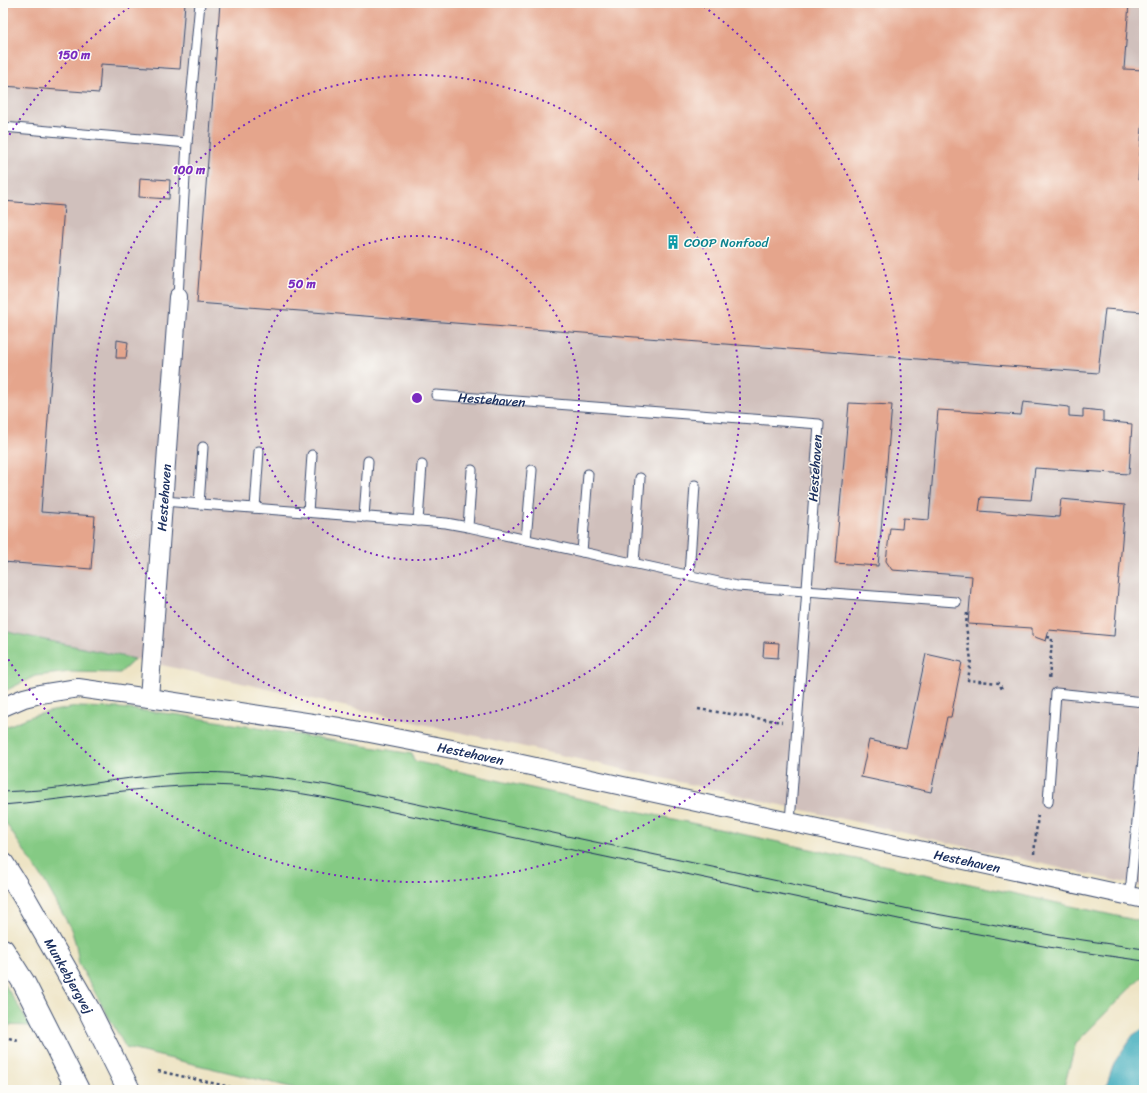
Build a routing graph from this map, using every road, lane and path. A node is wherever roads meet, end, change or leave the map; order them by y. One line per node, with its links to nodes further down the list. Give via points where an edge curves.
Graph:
1 (200, 3): 3 (lane)
2 (3, 126): 3 (lane)
3 (187, 143): 4 (lane)
4 (178, 297): 16 (street, Hestehaven)
5 (436, 395): 27 (lane, Hestehaven, via 819,424)
6 (203, 447): 17 (lane)
7 (259, 450): 18 (lane)
8 (312, 455): 19 (lane)
9 (368, 461): 20 (lane)
10 (422, 466): 21 (lane)
11 (472, 470): 22 (lane)
12 (532, 470): 23 (lane)
13 (588, 474): 24 (lane)
14 (640, 478): 25 (lane)
15 (696, 485): 26 (lane)
16 (164, 501): 17 (lane); 30 (street, Hestehaven)
17 (199, 504): 18 (lane)
18 (255, 508): 19 (lane)
19 (308, 512): 20 (lane)
20 (364, 517): 21 (lane)
21 (418, 520): 22 (lane)
22 (468, 527): 23 (lane)
23 (526, 540): 24 (lane)
24 (582, 552): 25 (lane)
25 (634, 563): 26 (lane)
26 (689, 575): 27 (lane, via 737,586)
27 (806, 591): 28 (lane); 34 (lane, Hestehaven)
28 (956, 602): 29 (path, via 968,603 966,626 971,660 968,680 999,683)
29 (1002, 689)
30 (149, 698): 32 (street, Hestehaven, via 78,688 24,698); 37 (street, Hestehaven, via 339,728 457,750)
31 (1144, 702): 36 (lane, via 1056,693)
32 (3, 707)
33 (698, 709): 34 (path)
34 (796, 724): 37 (lane, Hestehaven)
35 (1144, 749): 39 (lane, via 1131,883)
36 (1048, 802)
37 (790, 822): 39 (street, Hestehaven)
38 (3, 864): 45 (street, Munkebjergvej, via 90,1012)
39 (1136, 897)
40 (3, 950): 44 (street, via 24,983)
41 (3, 1037): 42 (path)
42 (19, 1040)
43 (158, 1071): 46 (path)
44 (78, 1090)
45 (129, 1090)
46 (244, 1090)

